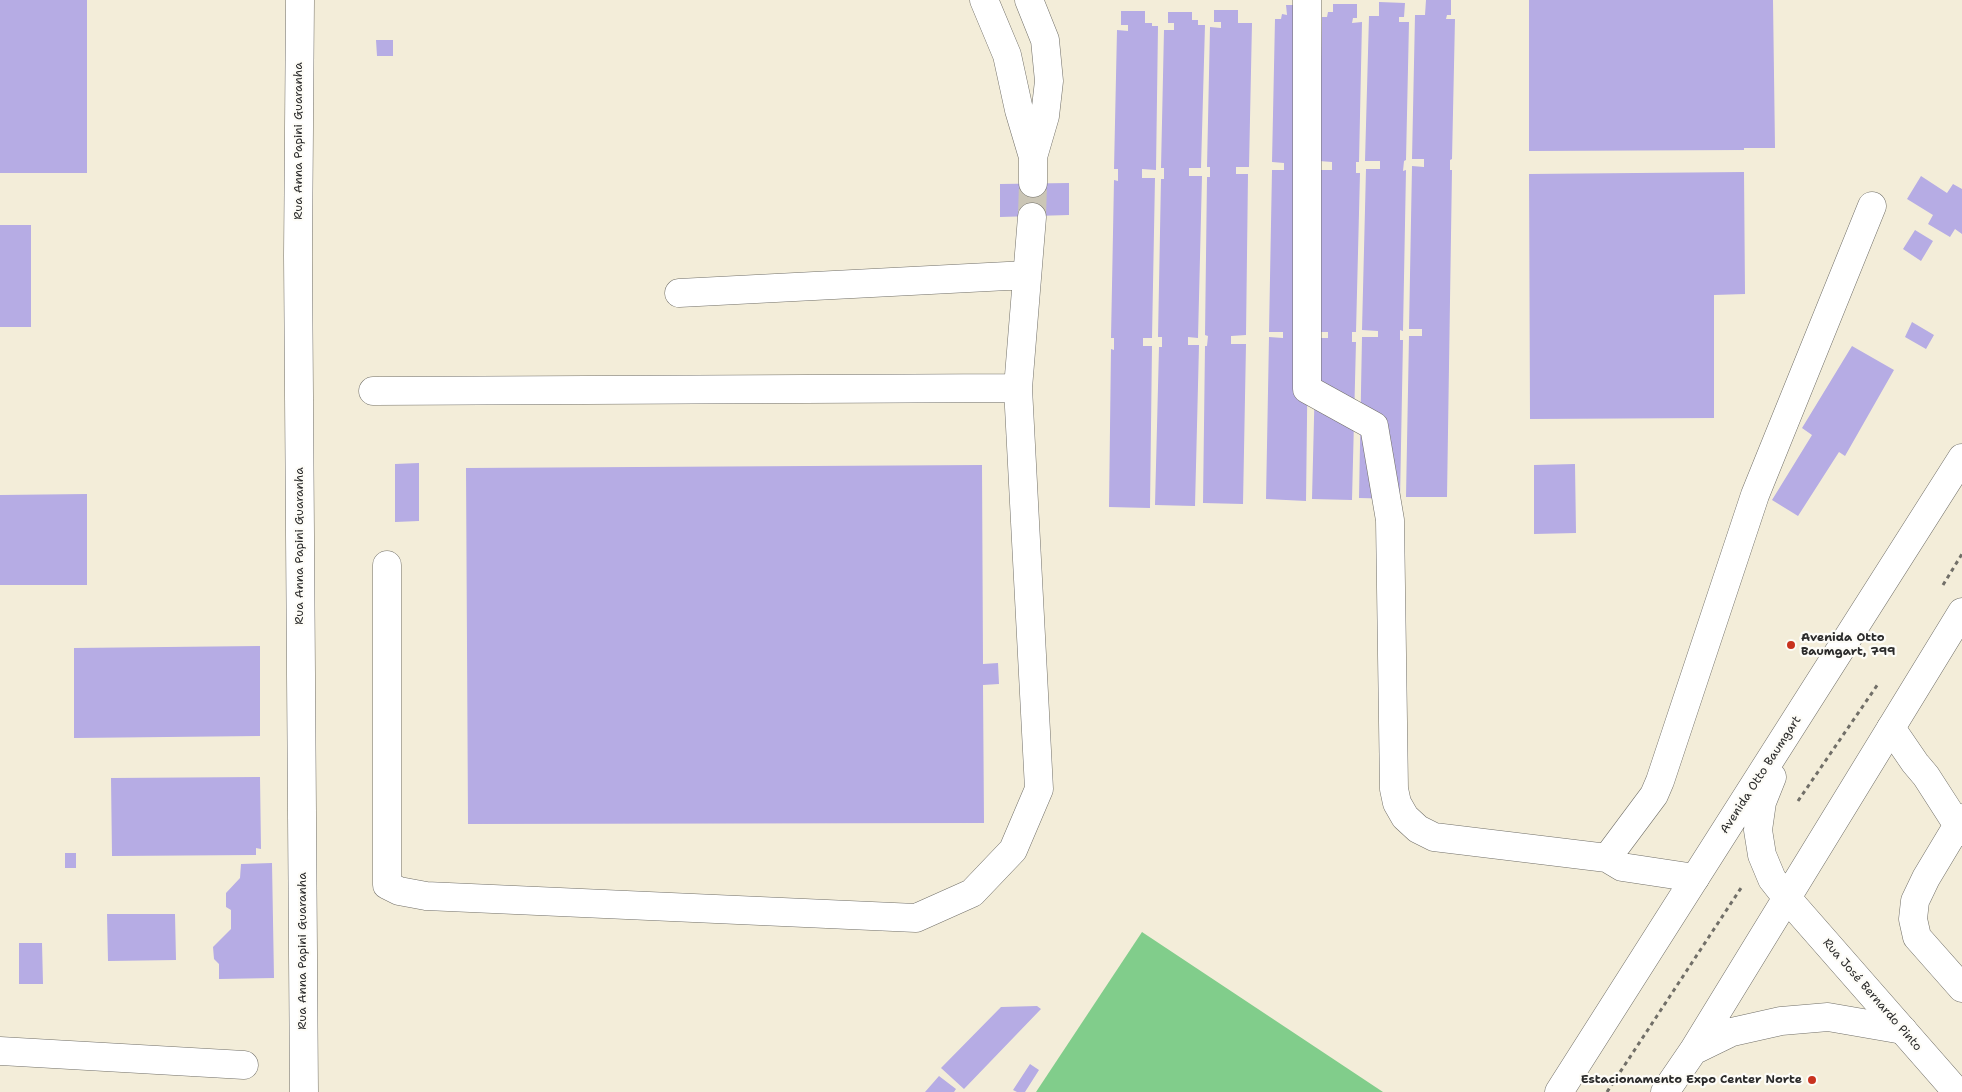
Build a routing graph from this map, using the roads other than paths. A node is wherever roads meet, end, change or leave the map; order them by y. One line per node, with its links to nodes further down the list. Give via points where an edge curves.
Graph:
1 (300, 0): 25 (main road, Rua Anna Papini Guaranha, via 298,266)
2 (984, 0): 3 (main road, via 1007,55 1033,170 1050,81 1045,40)
3 (1029, 0)
4 (1307, 0): 17 (main road, via 1307,389 1374,426 1390,520 1394,789 1397,804 1418,829 1434,837)
5 (1872, 206): 17 (main road, via 1755,495 1660,781 1654,795)
6 (1032, 217): 7 (main road)
7 (1027, 275): 8 (main road); 9 (main road)
8 (679, 293)
9 (1018, 388): 10 (main road); 12 (main road, via 1039,789 1013,850 972,893 916,918 426,896 387,885)
10 (374, 391)
11 (1962, 458): 15 (main road, Avenida Otto Baumgart)
12 (387, 565)
13 (1962, 612): 14 (main road)
14 (1891, 728): 16 (main road); 19 (main road)
15 (1786, 736): 18 (main road, Avenida Otto Baumgart); 19 (main road, Rua José Bernardo Pinto, via 1786,747 1762,802 1758,830 1762,855 1772,879)
16 (1961, 826): 20 (main road, via 1926,878 1915,901 1913,919 1917,937)
17 (1607, 858): 18 (main road, via 1622,868)
18 (1695, 878): 26 (main road, Avenida Otto Baumgart)
19 (1787, 898): 21 (main road, Rua José Bernardo Pinto); 23 (main road)
20 (1962, 988)
21 (1903, 1030): 23 (main road, via 1828,1018 1781,1021 1732,1032); 28 (main road, Rua José Bernardo Pinto)
22 (0, 1051): 24 (main road)
23 (1693, 1051): 27 (main road)
24 (244, 1064)
25 (304, 1092)
26 (1559, 1092)
27 (1665, 1092)
28 (1957, 1092)

